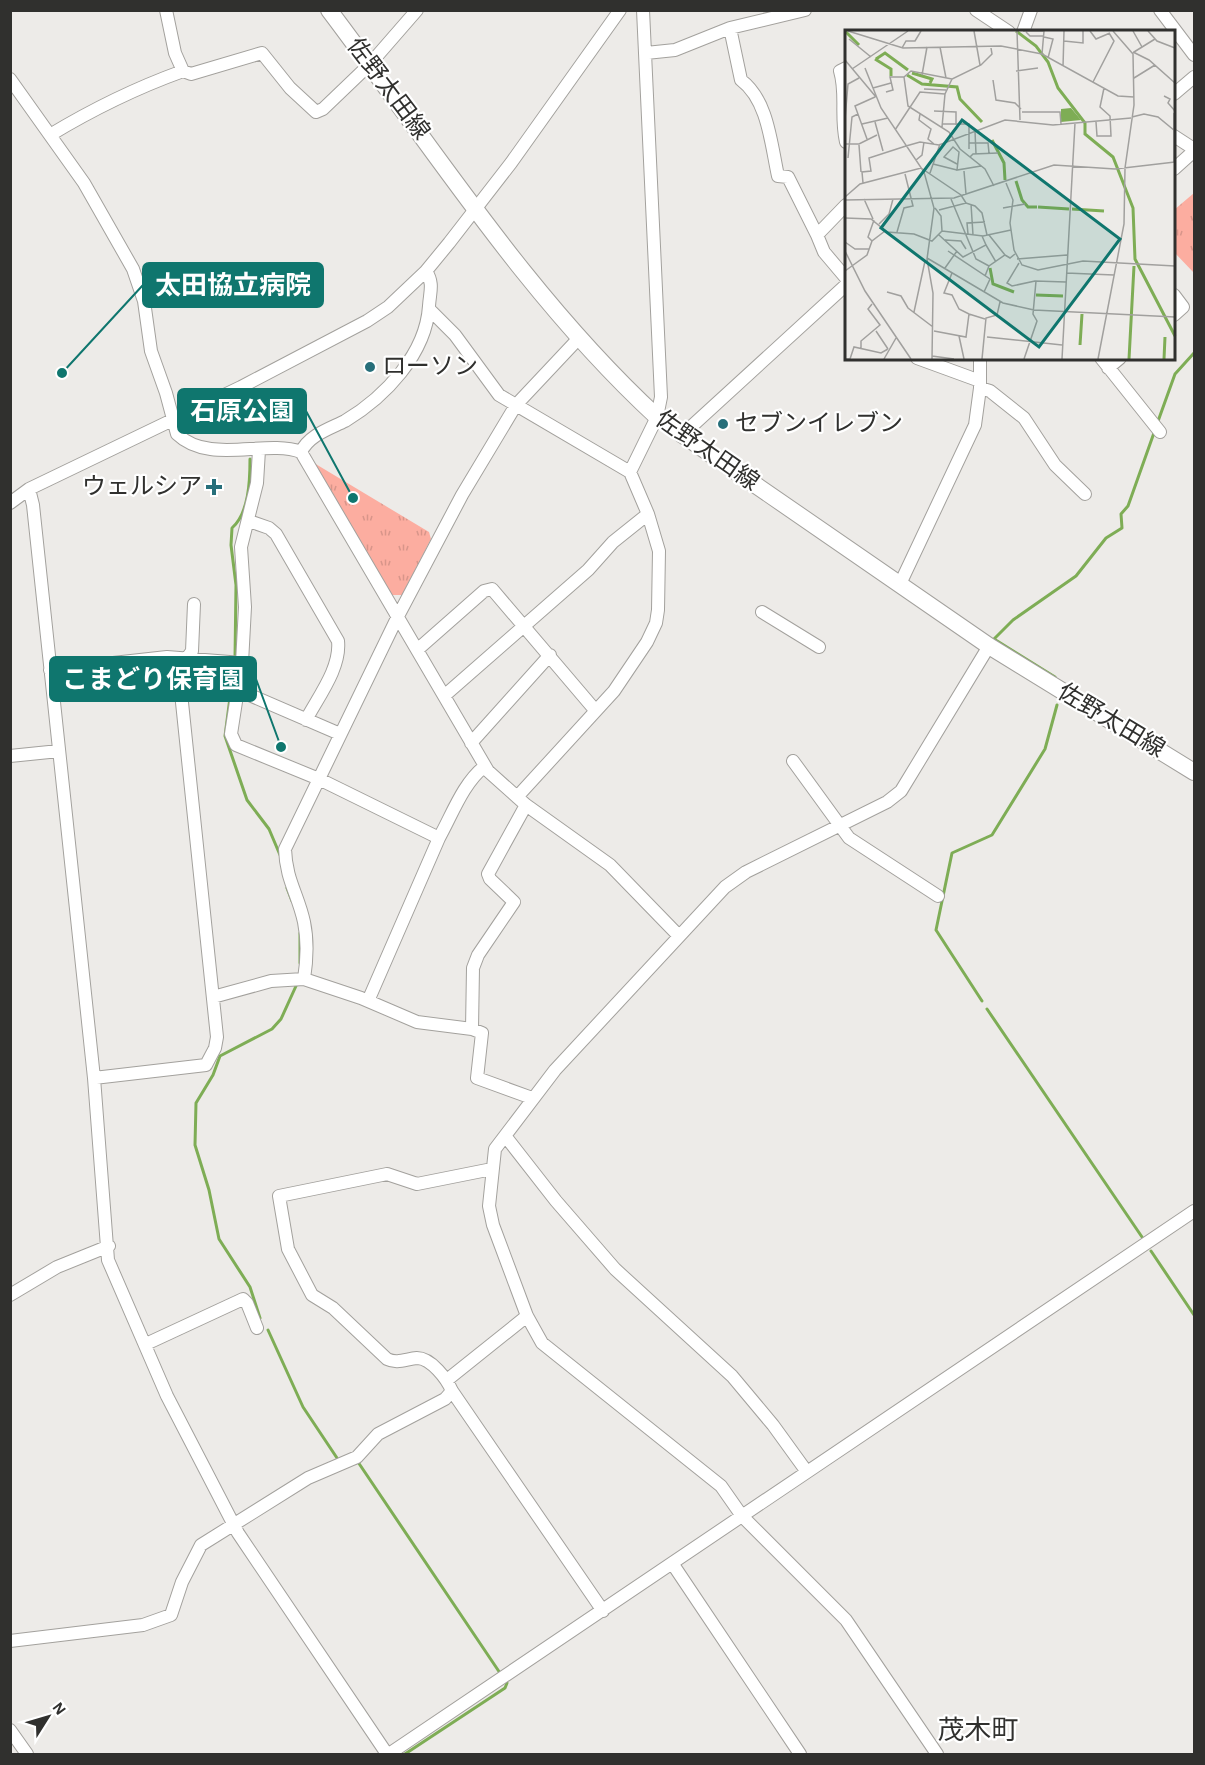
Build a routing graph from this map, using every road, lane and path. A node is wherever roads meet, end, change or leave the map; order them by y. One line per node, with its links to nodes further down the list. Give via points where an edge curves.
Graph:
1 (166, 10): 17 (street)
2 (329, 10): 15 (main road, 佐野太田線)
3 (417, 10): 15 (street)
4 (620, 10): 27 (street)
5 (643, 10): 13 (street)
6 (805, 10): 10 (street)
7 (976, 10): 11 (street)
8 (1031, 10): 12 (street)
9 (1160, 10): 14 (street)
10 (730, 28): 13 (street, via 675,50); 28 (street, via 741,80 755,90 778,176 788,177)
11 (1006, 30)
12 (1024, 30)
13 (646, 53): 41 (street, via 661,397)
14 (1194, 55)
15 (370, 64): 17 (street, via 316,112 262,53 191,74); 27 (main road, 佐野太田線)
16 (845, 68): 23 (street, via 840,71 844,83 841,121)
17 (183, 71): 21 (street, via 99,105)
18 (1194, 77): 20 (street)
19 (10, 79): 21 (street)
20 (1175, 92)
21 (50, 135): 42 (street, via 84,183 136,277 144,301 148,340)
22 (1175, 137): 24 (street)
23 (845, 138)
24 (1194, 150): 25 (street)
25 (1175, 167)
26 (845, 206): 28 (street)
27 (476, 207): 29 (street); 35 (main road, 佐野太田線)
28 (817, 235): 30 (street, via 824,252)
29 (426, 271): 33 (street, via 433,284); 42 (street, via 367,321)
30 (845, 277)
31 (845, 286): 44 (street)
32 (1175, 297): 34 (street, via 1183,307)
33 (429, 309): 40 (street, via 455,335 491,387); 46 (street, via 426,328 402,370 368,405 310,440)
34 (1175, 313)
35 (579, 338): 40 (street); 41 (main road, 佐野太田線)
36 (922, 360): 39 (street)
37 (980, 360): 39 (street)
38 (1105, 363): 43 (street)
39 (980, 384): 49 (street, via 1024,418 1055,465); 53 (street, via 975,425)
40 (516, 405): 47 (street); 56 (street)
41 (657, 417): 44 (main road, 佐野太田線); 47 (street)
42 (172, 421): 45 (street, via 177,434 187,441 221,450); 48 (street)
43 (1157, 429)
44 (681, 436): 53 (main road, 佐野太田線)
45 (259, 450): 46 (street); 52 (street)
46 (301, 452): 56 (street)
47 (630, 472): 51 (street)
48 (29, 489): 50 (street); 64 (street)
49 (1085, 494)
50 (13, 497)
51 (648, 514): 57 (street); 67 (street, via 660,551 656,623 614,691)
52 (249, 521): 63 (street, via 241,547 245,607); 68 (street, via 276,534 338,641 332,672)
53 (900, 584): 58 (main road, 佐野太田線)
54 (194, 604): 62 (street, via 192,651)
55 (762, 612): 59 (street)
56 (397, 618): 60 (street); 69 (street)
57 (524, 626): 60 (street, via 495,591 488,589); 61 (street); 66 (street)
58 (989, 646): 75 (main road, 佐野太田線); 78 (street, via 901,791)
59 (819, 647)
60 (417, 650): 66 (street)
61 (550, 655): 67 (street); 70 (street)
62 (187, 658): 63 (street); 64 (street); 83 (street, via 181,693)
63 (242, 663): 65 (street)
64 (50, 670): 71 (street)
65 (238, 690): 68 (street); 76 (street, via 231,734 236,746)
66 (444, 696): 70 (street)
67 (595, 710): 77 (street)
68 (306, 720): 69 (street)
69 (340, 734): 76 (street)
70 (474, 748): 74 (street)
71 (59, 751): 72 (street); 86 (street)
72 (10, 756)
73 (793, 761): 78 (street)
74 (485, 766): 77 (street); 79 (street, via 477,772)
75 (1194, 772)
76 (319, 779): 79 (street); 82 (street, via 285,849 288,878 304,923)
77 (521, 801): 81 (street, via 610,864); 85 (street, via 488,874 514,902 473,968)
78 (839, 827): 80 (street, via 849,838); 81 (street, via 746,872)
79 (439, 838): 84 (street)
80 (938, 896)
81 (678, 935): 87 (street)
82 (304, 979): 83 (street, via 271,981); 84 (street)
83 (213, 997): 86 (street, via 217,1038 206,1065)
84 (368, 1000): 85 (street, via 417,1022)
85 (472, 1029): 87 (street, via 482,1033 477,1078)
86 (94, 1078): 91 (street)
87 (532, 1098): 88 (street)
88 (506, 1137): 89 (street, via 495,1149); 97 (street, via 615,1269 732,1376)
89 (492, 1169): 93 (street, via 489,1206 493,1225); 96 (street, via 417,1184 387,1174 279,1196 288,1249 312,1295 333,1308 387,1359 425,1360)
90 (1194, 1212): 97 (street)
91 (109, 1246): 92 (street, via 57,1268); 95 (street, via 111,1272)
92 (10, 1295)
93 (527, 1316): 96 (street); 98 (street, via 542,1343 694,1461 721,1486)
94 (257, 1328): 95 (street, via 243,1299)
95 (146, 1344): 99 (street, via 167,1396)
96 (449, 1385): 99 (street, via 445,1399 378,1434 357,1457 308,1478); 101 (street)
97 (807, 1472): 98 (street)
98 (742, 1516): 100 (street); 107 (street, via 846,1620)
99 (234, 1524): 102 (street, via 201,1545 182,1582 171,1616 143,1625); 105 (street)
100 (672, 1563): 101 (street); 106 (street)
101 (603, 1611): 105 (street)
102 (10, 1641)
103 (10, 1730): 104 (street)
104 (27, 1755)
105 (388, 1755)
106 (800, 1755)
107 (937, 1755)

